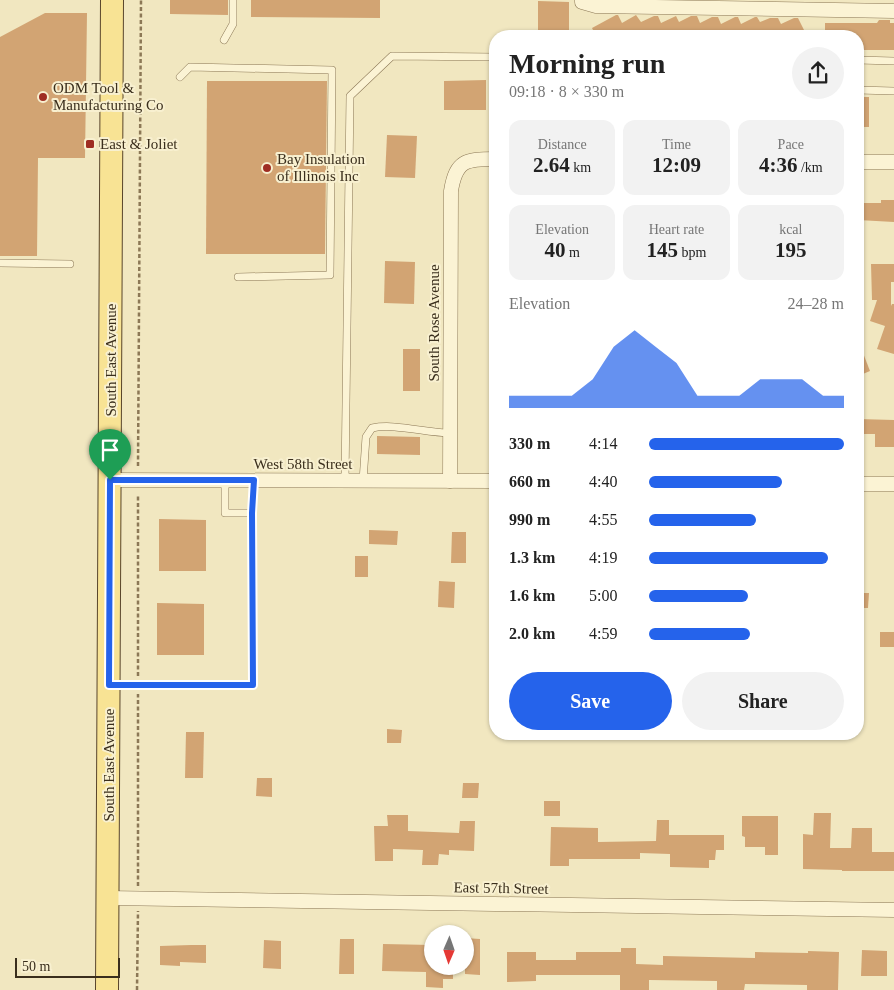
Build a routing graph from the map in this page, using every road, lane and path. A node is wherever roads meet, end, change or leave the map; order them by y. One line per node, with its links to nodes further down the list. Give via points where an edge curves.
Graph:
1 (112, 0): 19 (main road, South East Avenue)
2 (234, 0): 5 (lane, via 233,24)
3 (582, 1): 4 (street, via 596,6)
4 (894, 11)
5 (224, 40)
6 (489, 57): 23 (lane, via 392,56 350,96)
7 (864, 60): 8 (lane)
8 (894, 61)
9 (180, 77): 17 (lane, via 190,67 332,70 330,275)
10 (864, 90): 11 (lane)
11 (894, 91)
12 (489, 159): 18 (street, South Rose Avenue, via 467,162 458,167 451,190)
13 (864, 162): 14 (street)
14 (894, 162)
15 (0, 263): 16 (lane)
16 (70, 264)
17 (238, 277)
18 (450, 433): 22 (lane, via 372,428 366,438); 24 (street, South Rose Avenue)
19 (110, 480): 20 (street, West 58th Street); 29 (main road, South East Avenue)
20 (225, 480): 21 (street, West 58th Street); 28 (lane, via 225,514)
21 (254, 480): 23 (street, West 58th Street); 28 (lane)
22 (364, 480): 23 (street, West 58th Street); 24 (street, West 58th Street)
23 (345, 481)
24 (450, 481): 25 (street, West 58th Street)
25 (489, 481)
26 (864, 484): 27 (street)
27 (894, 484)
28 (252, 513): 29 (lane, via 253,685)
29 (109, 685): 30 (main road, South East Avenue)
30 (108, 898): 31 (street, East 57th Street); 32 (main road, South East Avenue)
31 (894, 910)
32 (108, 990)

